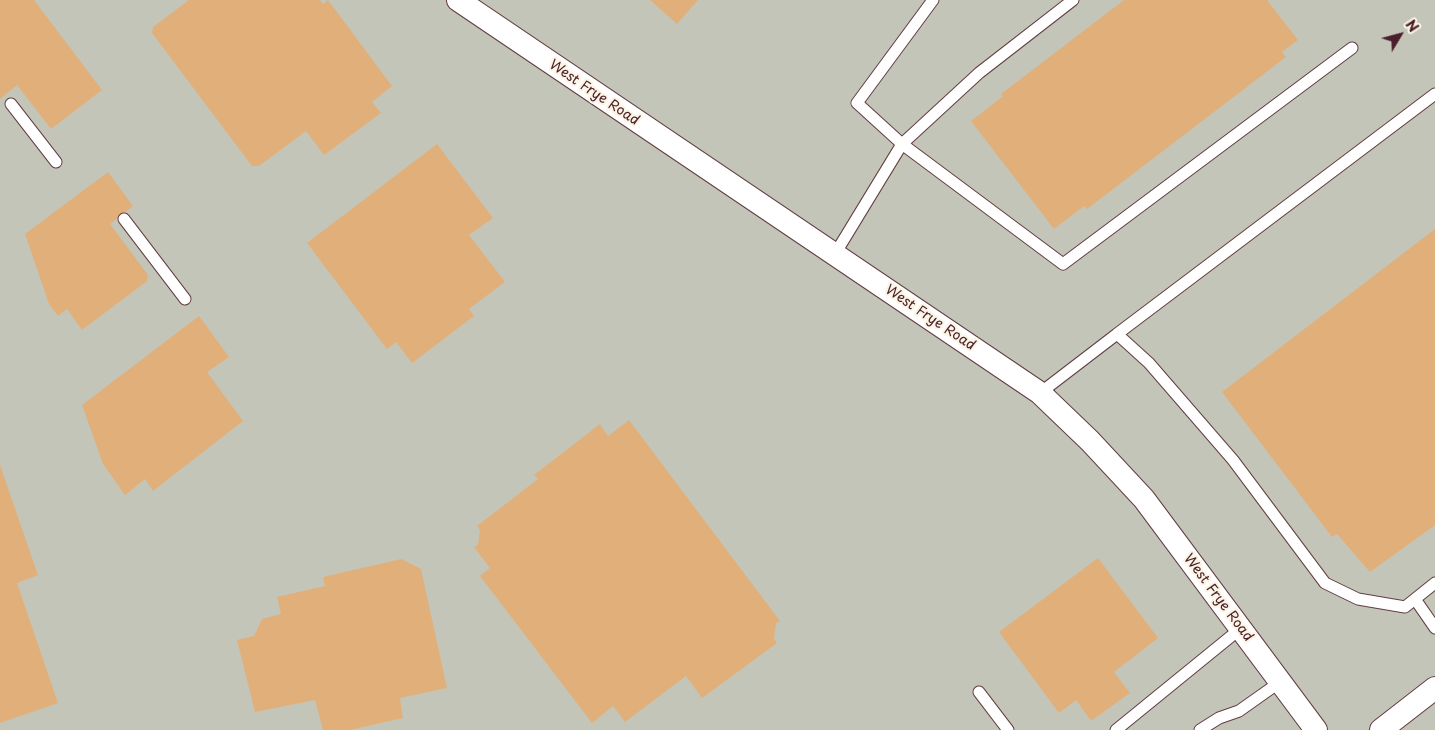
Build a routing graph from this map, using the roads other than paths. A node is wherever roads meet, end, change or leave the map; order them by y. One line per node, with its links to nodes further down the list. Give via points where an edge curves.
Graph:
1 (458, 0): 10 (street, West Frye Road)
2 (933, 0): 7 (lane, via 857,103)
3 (1073, 0): 7 (lane, via 979,73)
4 (1352, 48): 7 (lane, via 1063,264)
5 (1435, 94): 12 (lane)
6 (11, 104): 8 (lane)
7 (902, 144): 10 (lane)
8 (56, 162)
9 (124, 219): 11 (lane)
10 (835, 254): 13 (street, West Frye Road)
11 (184, 299)
12 (1117, 334): 13 (lane); 15 (lane, via 1149,363 1233,460 1325,583 1358,599 1405,607)
13 (1040, 393): 17 (street, West Frye Road, via 1144,499)
14 (1435, 583): 15 (lane)
15 (1415, 598): 16 (lane)
16 (1435, 628)
17 (1240, 629): 18 (street, West Frye Road); 22 (lane)
18 (1280, 682): 23 (lane, via 1239,711); 24 (street, West Frye Road)
19 (1435, 688): 25 (street)
20 (979, 692): 21 (lane)
21 (1008, 730)
22 (1116, 730)
23 (1200, 730)
24 (1316, 730)
25 (1381, 730)

